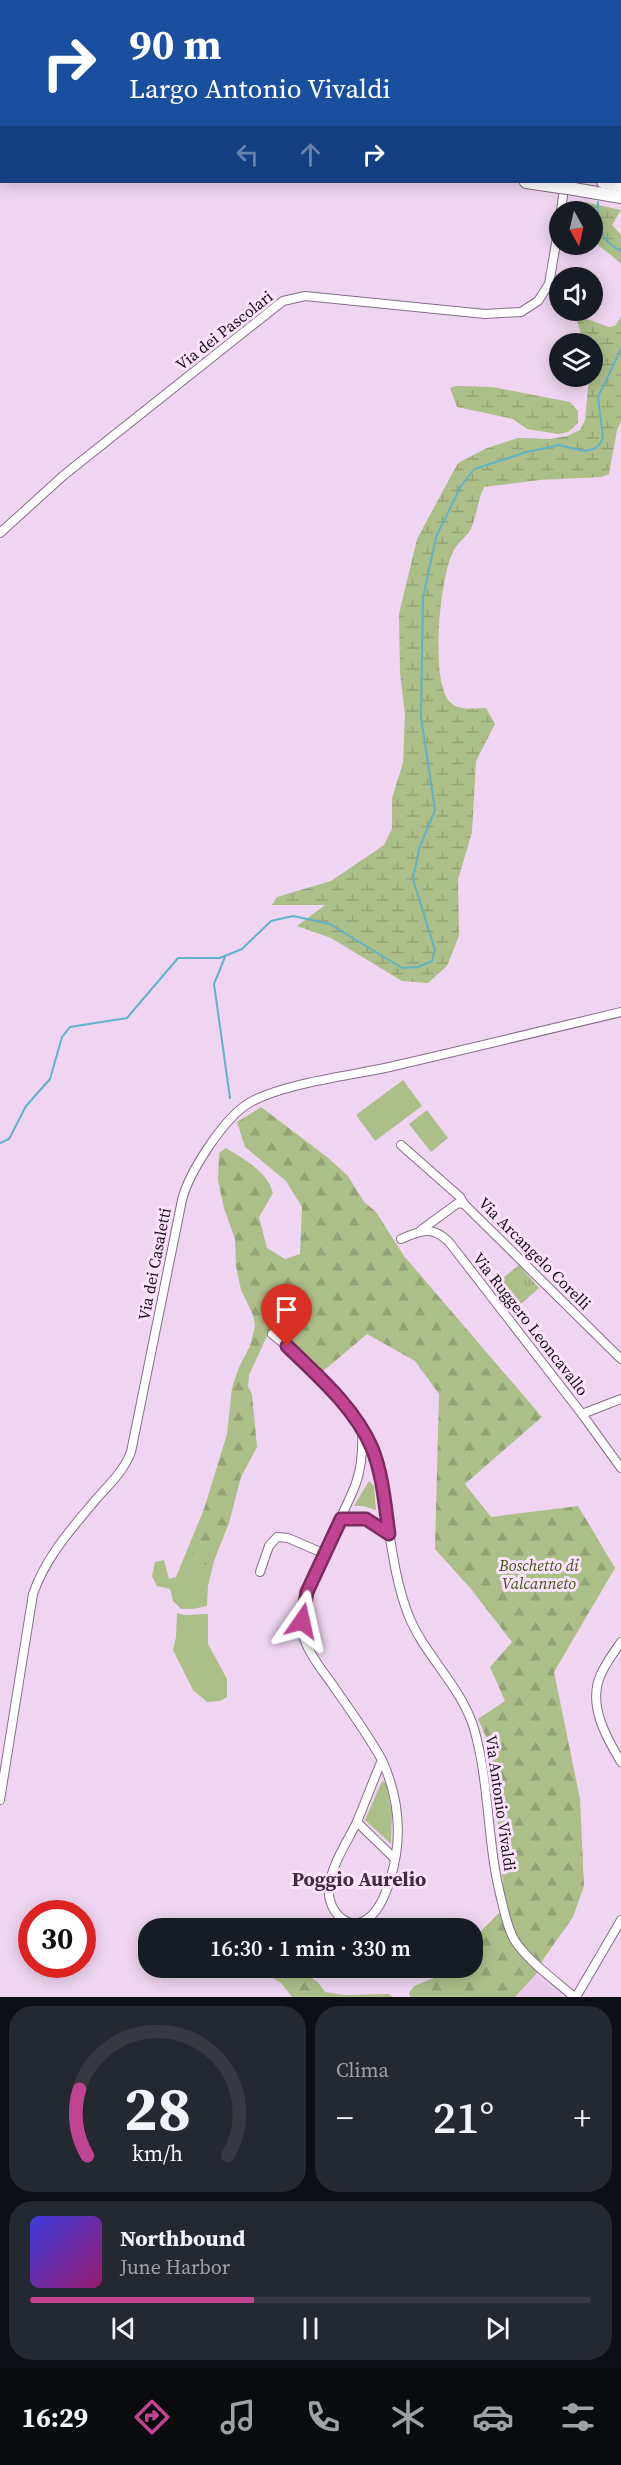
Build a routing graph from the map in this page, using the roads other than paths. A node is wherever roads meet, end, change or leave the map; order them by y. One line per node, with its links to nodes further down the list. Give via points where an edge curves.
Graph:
1 (531, 183): 2 (highway)
2 (567, 190): 3 (highway); 4 (street)
3 (621, 197)
4 (564, 201)
5 (554, 255): 6 (street, Via dei Pascolari, via 547,287 534,305 521,312 484,314 304,296 283,301 64,475)
6 (0, 532)
7 (621, 1012): 25 (street, Via dei Casaletti, via 272,1093 241,1109 208,1149 191,1174 184,1194 131,1452 121,1471 55,1550 35,1589)
8 (400, 1145): 9 (street)
9 (464, 1204): 10 (street, Via Arcangelo Corelli, via 458,1203); 13 (street, Via Arcangelo Corelli)
10 (421, 1230): 11 (street); 15 (street, Via Ruggero Leoncavallo, via 436,1233 449,1242)
11 (400, 1239)
12 (272, 1334): 16 (street, via 310,1369)
13 (621, 1359)
14 (621, 1399): 15 (street)
15 (582, 1414): 17 (street, Via Ruggero Leoncavallo)
16 (363, 1429): 18 (street, via 360,1471); 19 (street, Via Antonio Vivaldi, via 377,1467)
17 (621, 1468)
18 (341, 1519): 19 (street, via 366,1519); 20 (street)
19 (389, 1534): 29 (street, Via Antonio Vivaldi, via 409,1618 454,1688 474,1729 496,1876 510,1930 525,1952)
20 (325, 1554): 21 (street, via 277,1537 269,1546); 23 (street, via 304,1601 304,1637 313,1657)
21 (260, 1572)
22 (621, 1642): 24 (street, via 600,1675 598,1692 600,1724)
23 (382, 1760): 26 (street); 27 (street, via 398,1811)
24 (621, 1762)
25 (0, 1800)
26 (357, 1822): 27 (street); 27 (street, via 330,1882 329,1898 339,1917 357,1923 372,1916 385,1896)
27 (395, 1859)
28 (621, 1920): 29 (street)
29 (575, 1997)

